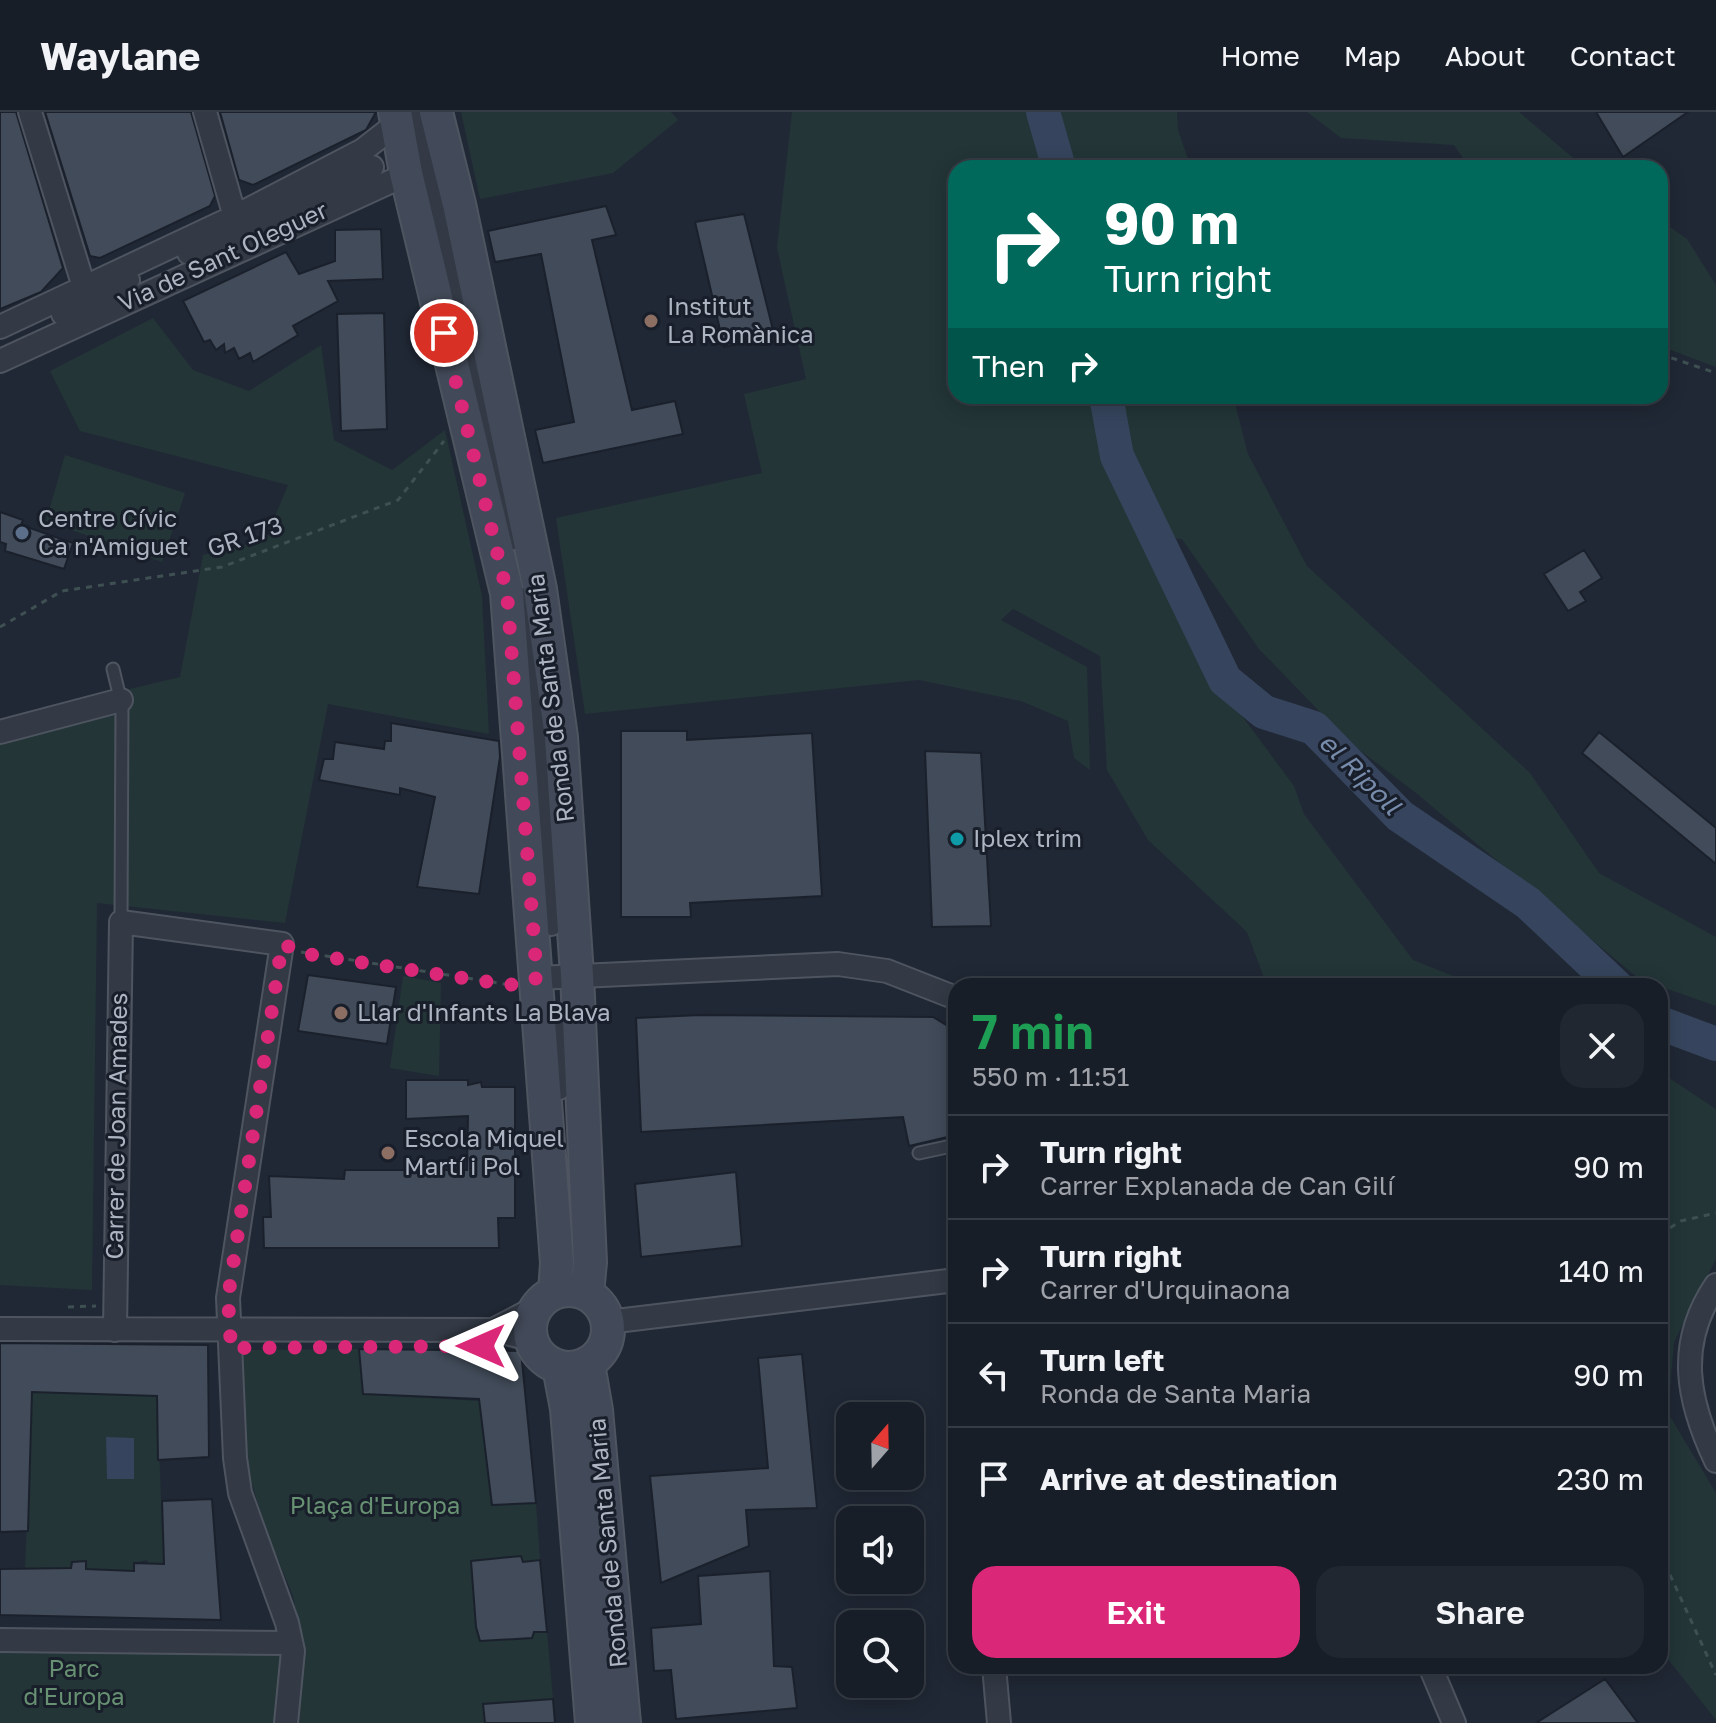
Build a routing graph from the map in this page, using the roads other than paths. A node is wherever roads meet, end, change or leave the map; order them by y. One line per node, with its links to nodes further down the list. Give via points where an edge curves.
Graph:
1 (30, 112): 7 (street)
2 (205, 112): 6 (street)
3 (414, 116): 5 (street, Ronda de Santa Maria); 5 (street, Ronda de Santa Maria); 6 (street, Via de Sant Oleguer)
4 (372, 167): 6 (street, Via de Sant Oleguer)
5 (428, 169): 6 (street, Via de Sant Oleguer); 15 (street, Ronda de Santa Maria, via 526,595 543,744); 16 (street, Ronda de Santa Maria, via 540,589 561,737); 17 (street, Ronda de Santa Maria, via 464,414 507,593)
6 (240, 232): 7 (street, Via de Sant Oleguer); 7 (street, Via de Sant Oleguer)
7 (89, 301): 8 (street, Via de Sant Oleguer); 9 (street, Via de Sant Oleguer); 10 (street, Via de Sant Oleguer)
8 (0, 327)
9 (0, 345)
10 (0, 361)
11 (113, 669): 12 (lane)
12 (121, 700): 13 (street); 14 (lane)
13 (0, 732)
14 (121, 922): 27 (street, Carrer de Joan Amades); 29 (street, via 282,944 228,1298)
15 (551, 924)
16 (577, 975): 17 (street); 18 (street, via 838,964 887,971); 24 (street, Ronda de Santa Maria, via 590,1262)
17 (537, 978): 24 (street, Ronda de Santa Maria)
18 (948, 995)
19 (556, 1014): 24 (street, via 573,1263)
20 (948, 1147): 21 (lane)
21 (919, 1153)
22 (948, 1281): 25 (street)
23 (1716, 1285): 31 (street, via 1692,1341 1689,1368 1696,1418)
24 (556, 1304): 25 (street, via 598,1303); 28 (street); 28 (street); 30 (street, via 539,1354)
25 (608, 1322): 30 (street, via 606,1343)
26 (0, 1329): 27 (street)
27 (115, 1330): 29 (street)
28 (493, 1330): 29 (street)
29 (229, 1331): 33 (street, via 240,1493)
30 (574, 1366): 37 (street, Ronda de Santa Maria, via 567,1409); 38 (street, Ronda de Santa Maria); 39 (street, Ronda de Santa Maria, via 596,1410)
31 (1716, 1461)
32 (0, 1640): 33 (street)
33 (290, 1643): 36 (street)
34 (995, 1674): 40 (street)
35 (1433, 1674): 41 (street)
36 (286, 1723)
37 (592, 1723)
38 (606, 1723)
39 (624, 1723)
40 (999, 1723)
41 (1454, 1723)

